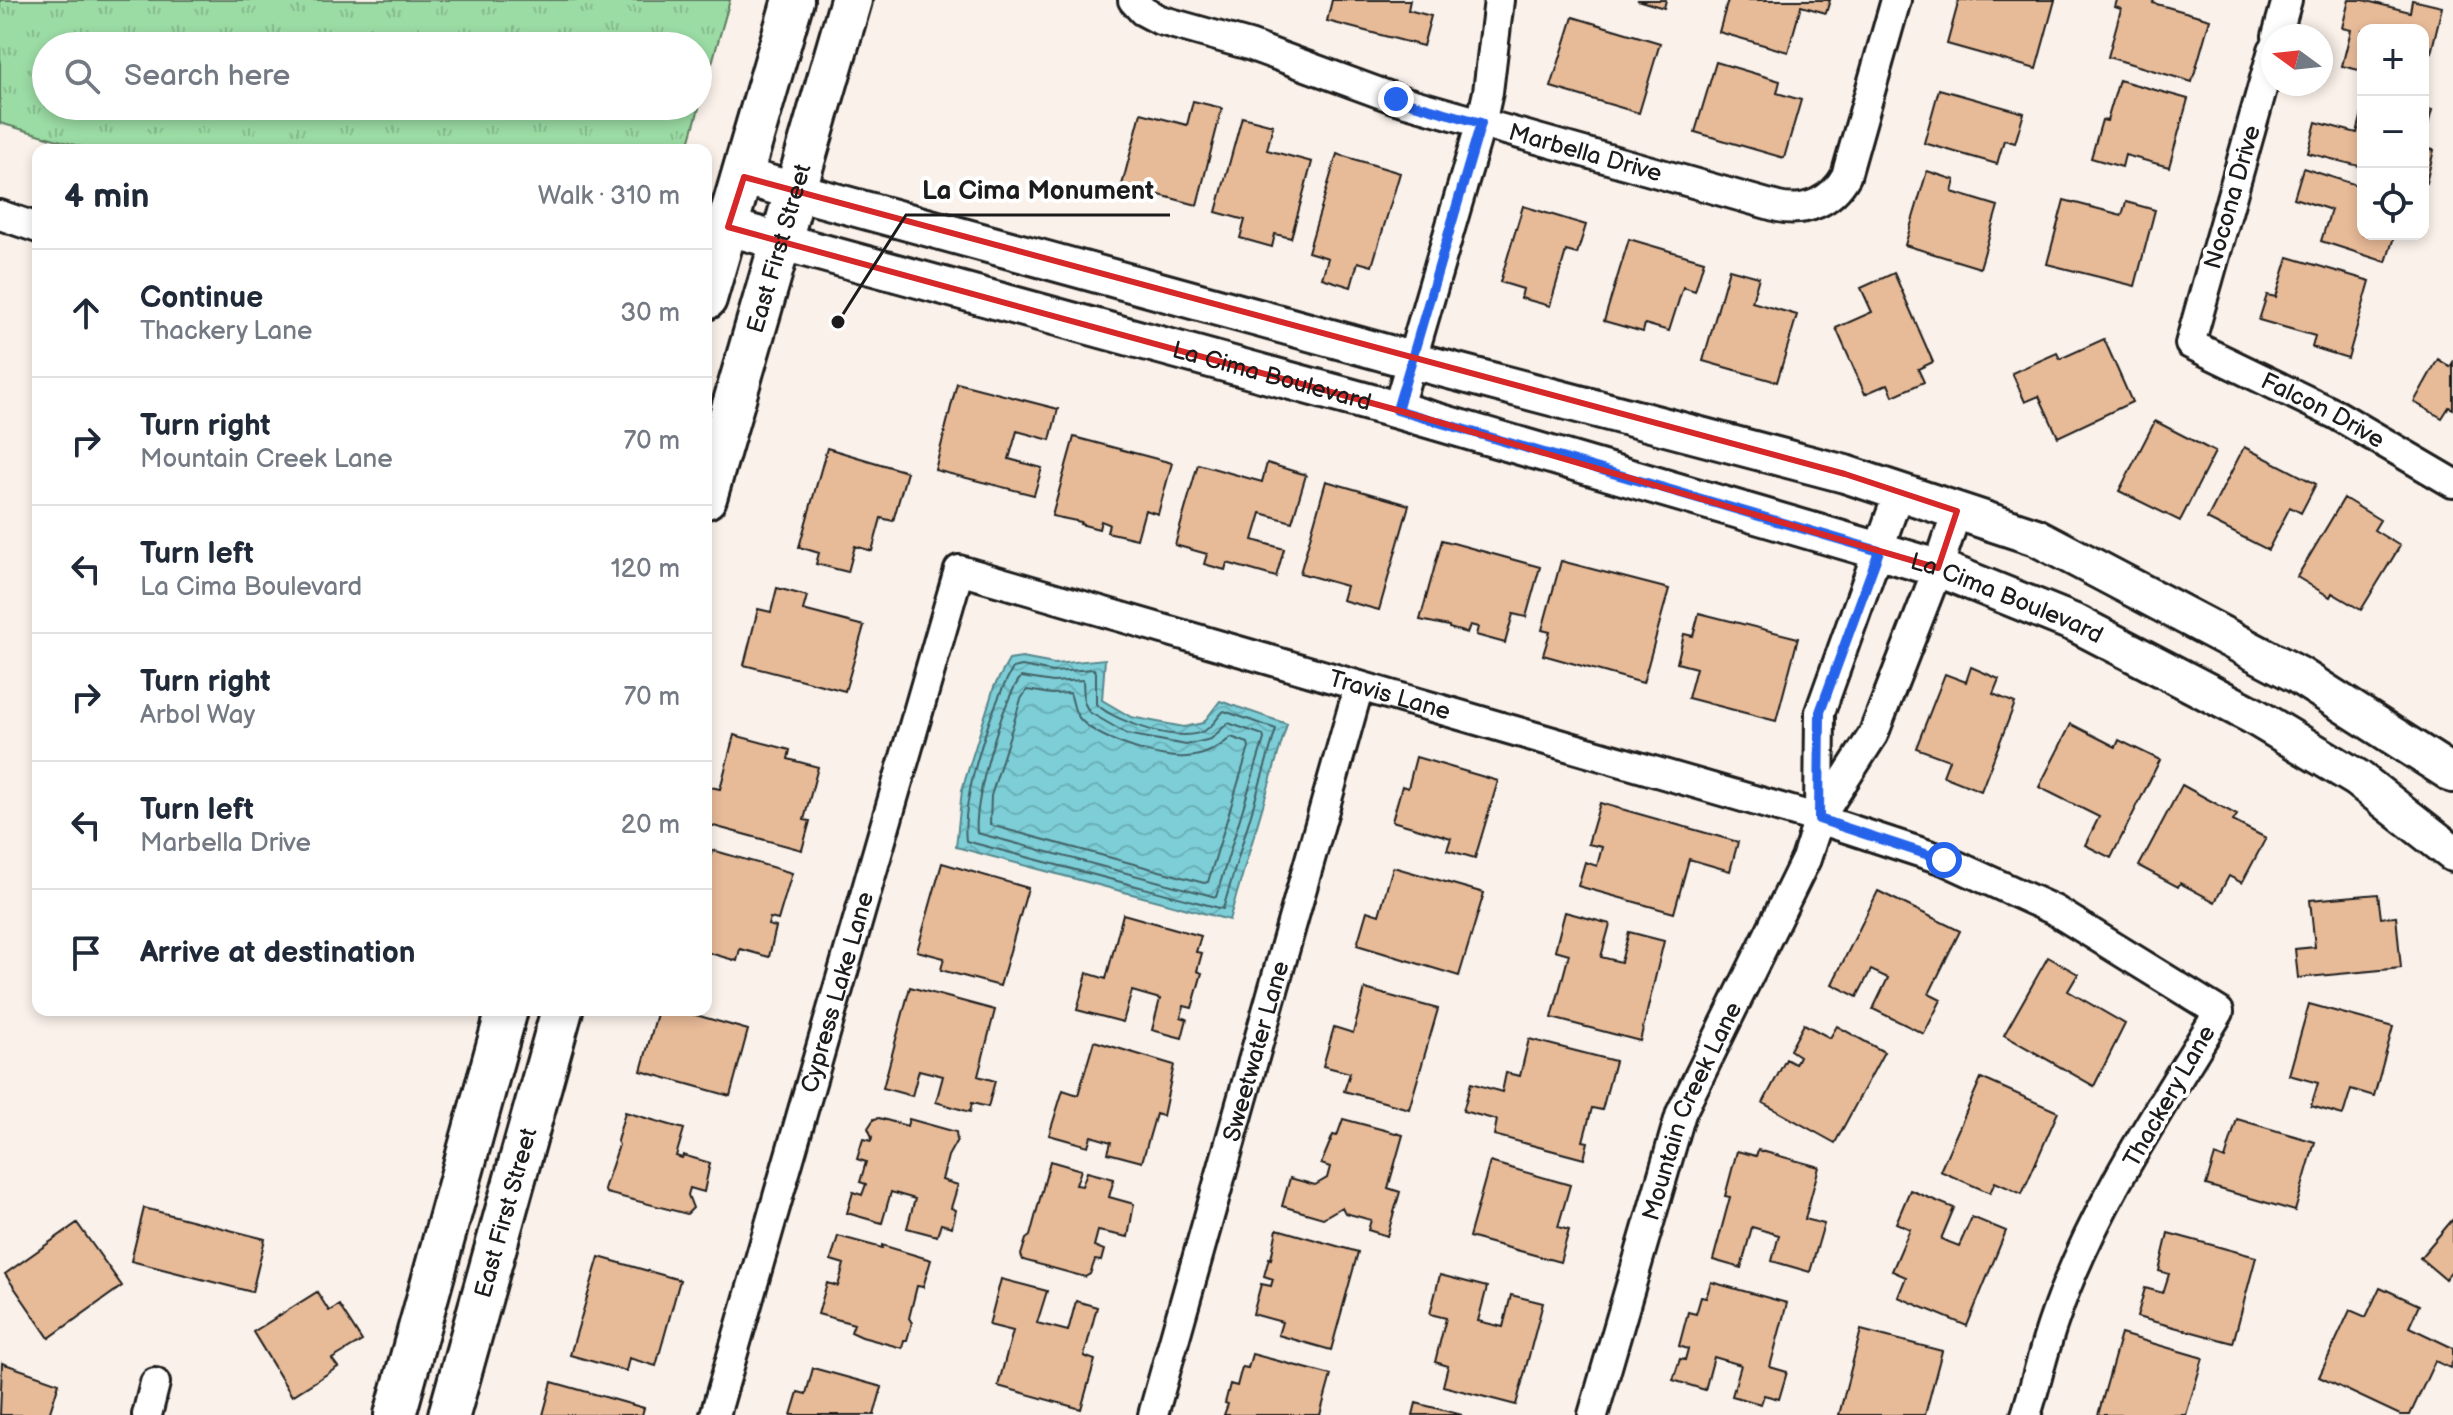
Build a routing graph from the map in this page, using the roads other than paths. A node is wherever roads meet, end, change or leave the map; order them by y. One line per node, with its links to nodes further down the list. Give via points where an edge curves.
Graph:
1 (793, 0): 10 (main road)
2 (851, 0): 11 (main road, East First Street)
3 (1133, 0): 9 (street, Marbella Drive, via 1160,20)
4 (1499, 0): 9 (street)
5 (1896, 0): 9 (street, Marbella Drive, via 1849,167 1841,185 1812,206 1787,209)
6 (2287, 0): 7 (street)
7 (2280, 24)
8 (2261, 93): 17 (street, Nocona Drive)
9 (1481, 123): 18 (street)
10 (744, 177): 11 (street); 14 (main road)
11 (798, 189): 15 (main road, East First Street); 18 (street)
12 (0, 215): 13 (street)
13 (32, 226)
14 (728, 227): 15 (street, La Cima Boulevard); 16 (main road)
15 (782, 243): 19 (street, La Cima Boulevard); 20 (main road, East First Street)
16 (712, 279)
17 (2190, 344): 22 (street, Falcon Drive, via 2337,415)
18 (1411, 360): 19 (street); 23 (street)
19 (1397, 410): 25 (street, La Cima Boulevard)
20 (716, 423): 21 (main road, East First Street)
21 (712, 453)
22 (2453, 483)
23 (1899, 492): 24 (street); 25 (street, Mountain Creek Lane)
24 (1957, 511): 26 (street, Mountain Creek Lane); 29 (street, via 2036,537 2284,668)
25 (1879, 551): 26 (street, La Cima Boulevard); 30 (street, Mountain Creek Lane, via 1820,712)
26 (1938, 568): 30 (street, Mountain Creek Lane, via 1873,735); 31 (street, La Cima Boulevard, via 2077,624 2252,715 2357,778)
27 (959, 570): 28 (street, Travis Lane); 38 (street, Cypress Lake Lane)
28 (1359, 686): 30 (street, Travis Lane); 39 (street, Sweetwater Lane)
29 (2453, 774)
30 (1819, 819): 40 (street, Mountain Creek Lane, via 1806,859 1681,1113); 41 (street, Thackery Lane, via 1944,860 2054,910 2219,1012 2095,1225 2054,1319)
31 (2453, 853)
32 (505, 1016): 36 (main road)
33 (560, 1016): 37 (main road, East First Street)
34 (155, 1383): 35 (street)
35 (147, 1415)
36 (395, 1415)
37 (449, 1415)
38 (715, 1415)
39 (1153, 1415)
40 (1593, 1415)
41 (2026, 1415)

